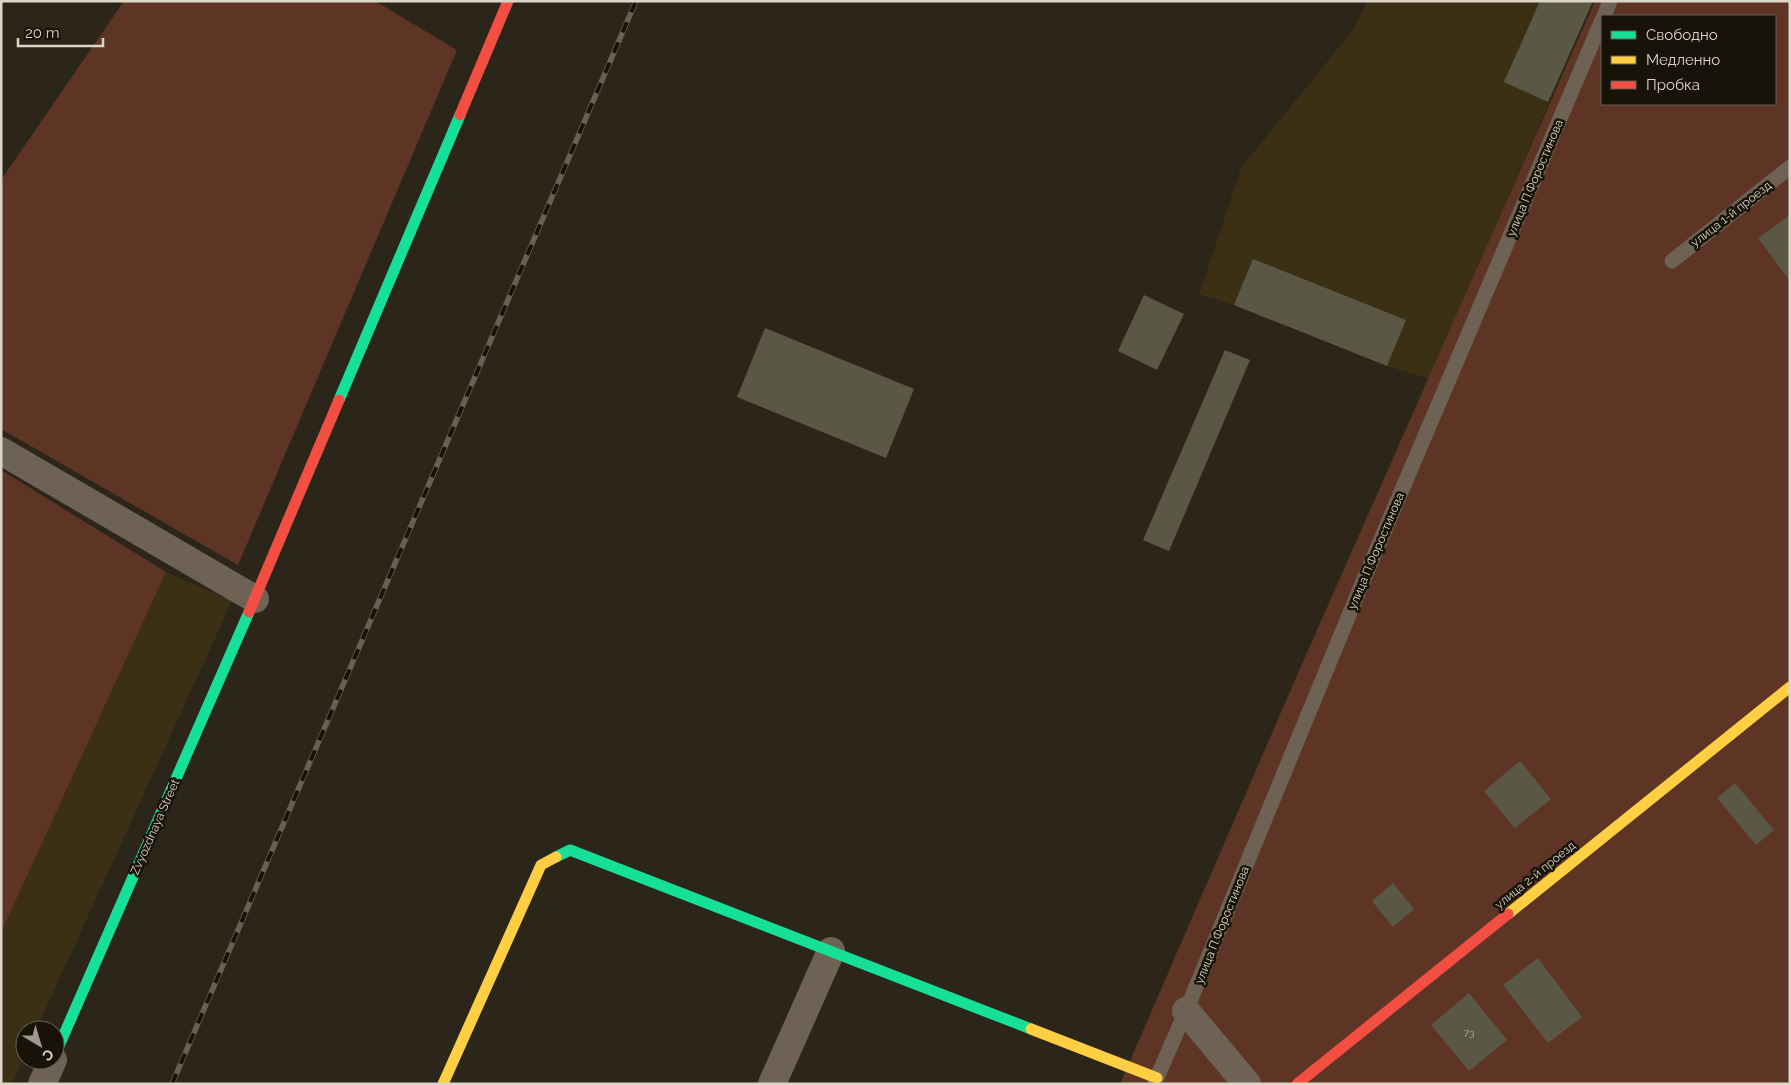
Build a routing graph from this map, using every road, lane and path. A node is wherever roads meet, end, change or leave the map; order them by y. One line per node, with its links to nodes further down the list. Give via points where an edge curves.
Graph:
1 (508, 1): 8 (street, Zvyozdnaya Street)
2 (1610, 1): 3 (lane)
3 (1604, 15)
4 (1601, 22): 11 (lane, улица П.Форостинова, via 1361,586)
5 (1790, 168): 6 (lane, улица 1-й проезд)
6 (1672, 261)
7 (1, 451): 8 (street)
8 (255, 599): 12 (street, Zvyozdnaya Street)
9 (1790, 687): 19 (street, улица 2-й проезд)
10 (831, 951): 14 (street); 16 (street, via 570,850 541,865); 17 (street)
11 (1186, 1012): 14 (lane, улица П.Форостинова); 18 (street)
12 (65, 1032)
13 (48, 1070): 15 (street)
14 (1156, 1081)
15 (42, 1084)
16 (443, 1084)
17 (772, 1084)
18 (1247, 1084)
19 (1297, 1084)

